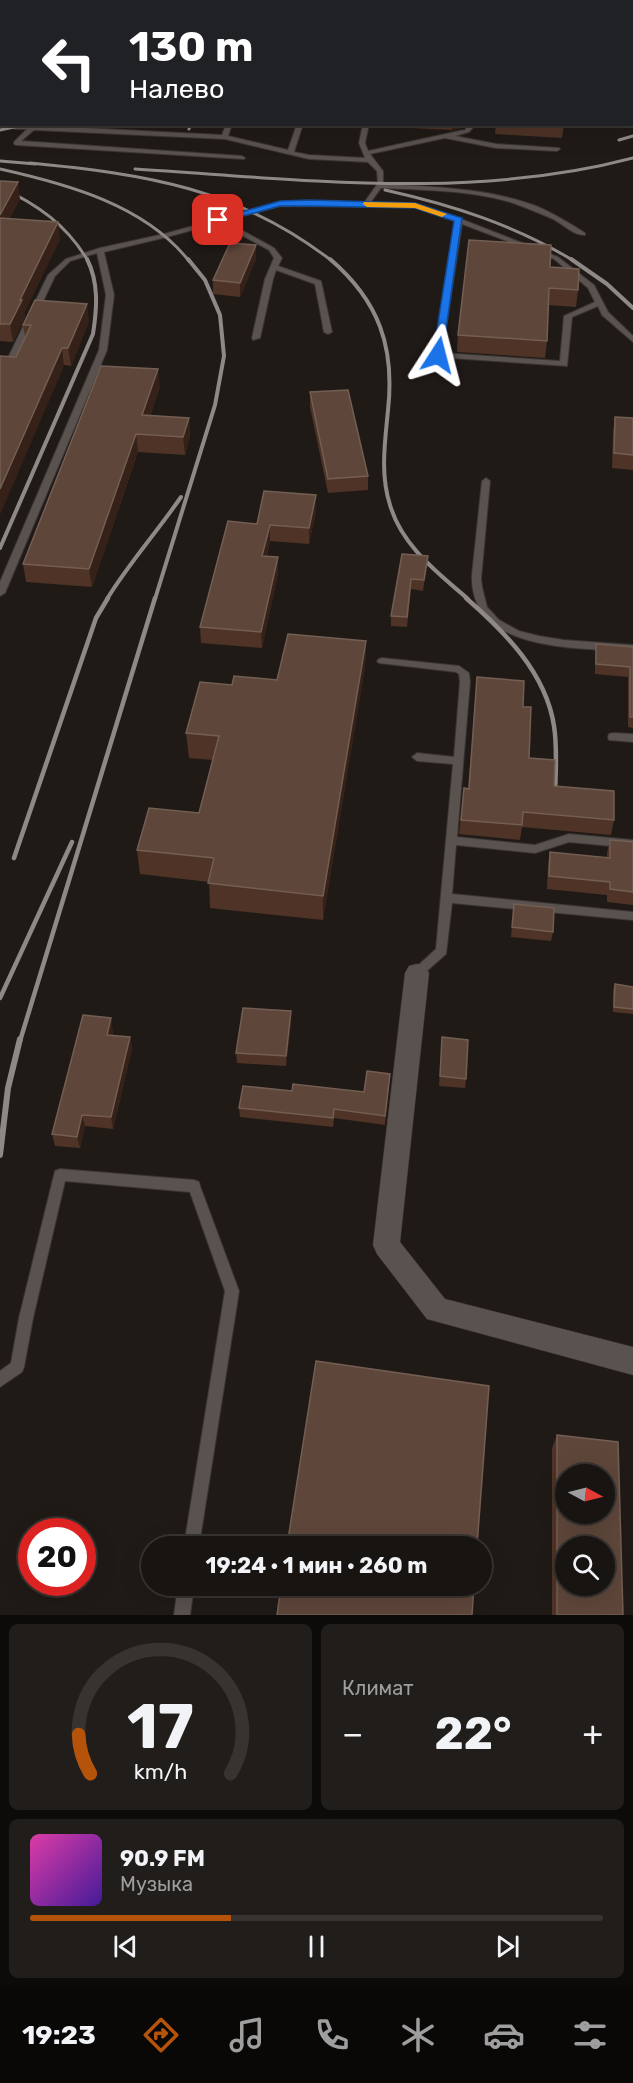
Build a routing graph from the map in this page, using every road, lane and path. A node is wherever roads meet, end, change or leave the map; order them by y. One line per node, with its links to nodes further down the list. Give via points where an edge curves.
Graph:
1 (12, 126): 6 (lane)
2 (229, 126): 8 (lane)
3 (299, 126): 10 (lane)
4 (366, 126): 11 (lane, via 362,143)
5 (471, 126): 7 (lane, via 467,131)
6 (32, 128): 8 (lane); 12 (lane, via 16,143)
7 (445, 136): 9 (lane, via 496,146); 11 (lane)
8 (225, 137): 10 (lane)
9 (557, 149)
10 (291, 152): 11 (lane, via 309,157)
11 (368, 157): 13 (lane, via 380,171)
12 (242, 158)
13 (380, 186): 14 (lane); 17 (lane, via 485,193 557,216)
14 (366, 204): 15 (lane, via 280,204); 16 (lane, via 415,205)
15 (218, 220): 18 (lane); 19 (lane, via 272,249 278,258)
16 (459, 220): 20 (lane, via 556,258 591,287); 20 (lane, via 438,355 564,364 568,316)
17 (583, 234)
18 (100, 250): 24 (lane, via 68,261 56,270 8,367); 26 (lane, via 110,295 102,350)
19 (274, 267): 21 (lane, via 318,283); 22 (lane)
20 (599, 303): 23 (lane)
21 (328, 332)
22 (256, 338)
23 (633, 340)
24 (0, 366)
25 (486, 481): 27 (lane, via 477,587 481,608 510,632 536,639)
26 (0, 593)
27 (633, 648)
28 (382, 661): 32 (lane, via 448,666 464,673)
29 (613, 737): 30 (lane)
30 (633, 738)
31 (417, 757): 32 (lane)
32 (459, 761): 33 (lane)
33 (452, 841): 34 (lane, via 535,849 569,838); 35 (lane)
34 (633, 844)
35 (447, 898): 36 (lane); 37 (lane, via 442,951)
36 (633, 916)
37 (417, 973): 38 (street, via 386,1245 437,1310)
38 (633, 1361)
39 (0, 1380): 40 (lane, via 17,1367 60,1174 194,1186 232,1291)
40 (194, 1536)
41 (185, 1596): 42 (lane)
42 (182, 1615)

